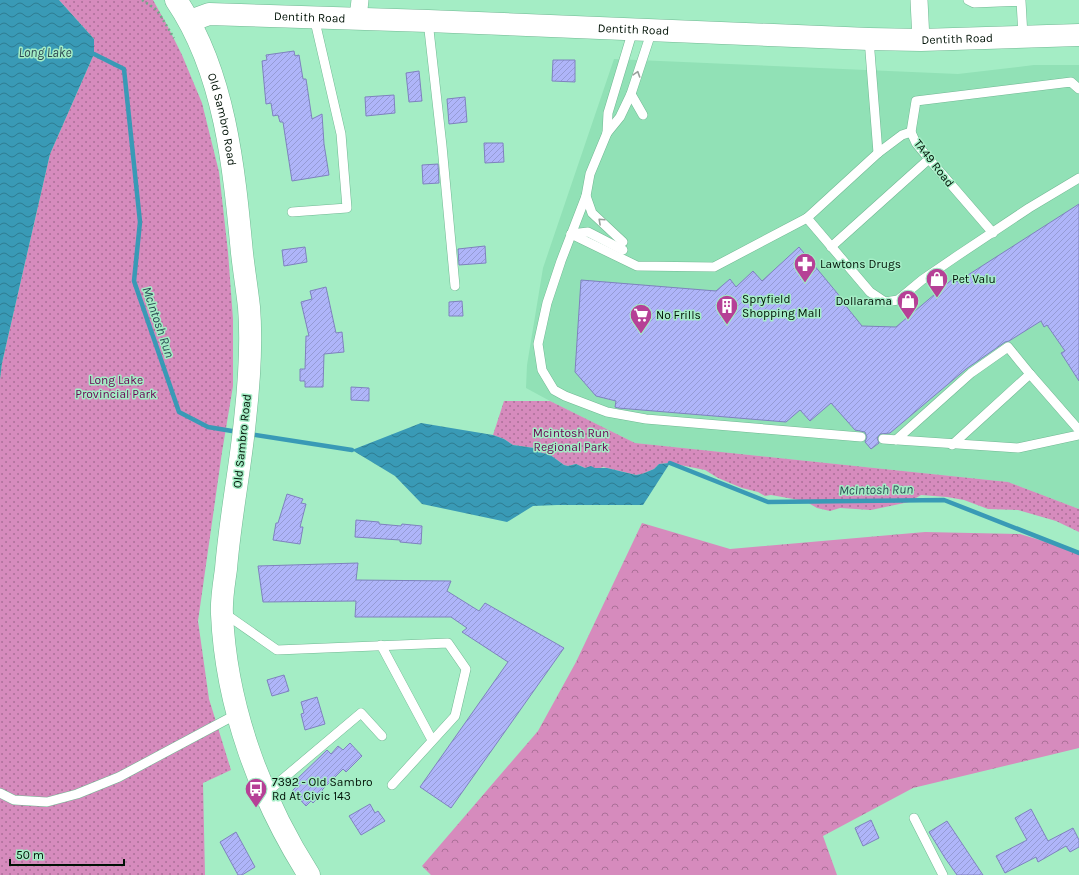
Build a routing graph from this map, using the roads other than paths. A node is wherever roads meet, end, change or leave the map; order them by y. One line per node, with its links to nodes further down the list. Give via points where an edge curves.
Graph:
1 (176, 0): 6 (main road, Old Sambro Road)
2 (919, 0): 12 (street)
3 (968, 0): 10 (lane, via 974,3 1021,0)
4 (359, 9): 5 (main road, Dentith Road); 7 (main road, Dentith Road)
5 (314, 17): 6 (main road, Dentith Road, via 209,14); 22 (lane, via 341,134 347,208)
6 (190, 21): 36 (main road, Old Sambro Road, via 215,82 224,118 249,308 250,351 244,429 228,540)
7 (428, 21): 8 (main road, Dentith Road); 28 (lane)
8 (643, 29): 11 (main road, Dentith Road); 14 (lane, one-way to 8); 17 (lane, via 608,113)
9 (1078, 35): 10 (main road, Dentith Road)
10 (1023, 36): 12 (main road, Dentith Road)
11 (869, 39): 12 (main road, Dentith Road); 18 (lane)
12 (921, 40)
13 (1079, 89): 16 (lane, via 1071,82 916,101)
14 (631, 94): 15 (lane); 17 (lane, via 620,117)
15 (643, 115)
16 (911, 132): 18 (lane, TA49 Road, via 902,135); 19 (lane, TA49 Road)
17 (607, 133): 21 (lane, via 590,174)
18 (878, 154): 23 (lane, TA49 Road)
19 (928, 160): 24 (lane, TA49 Road); 26 (lane)
20 (1079, 178): 24 (lane, via 1028,208)
21 (586, 196): 25 (lane); 27 (lane, one-way to 21, via 592,213)
22 (292, 212)
23 (807, 218): 26 (lane); 27 (lane, TA49 Road, via 714,267 637,266)
24 (993, 233): 26 (lane, via 928,276 898,300 885,302 870,292)
25 (571, 234): 27 (lane, TA49 Road, via 588,232); 32 (lane, via 547,303 538,344 542,370 554,390 607,412 646,419)
26 (831, 247)
27 (623, 250)
28 (455, 286)
29 (1030, 374): 30 (lane); 34 (lane, via 1008,347 971,373); 35 (lane)
30 (1079, 430)
31 (1079, 435): 35 (lane, via 1018,448)
32 (861, 437)
33 (883, 439): 34 (lane)
34 (896, 440): 35 (lane)
35 (952, 445)
36 (222, 611): 37 (lane, via 277,650); 38 (main road, Old Sambro Road, via 227,664)
37 (381, 645): 40 (lane); 40 (lane, via 448,643 466,670 455,716)
38 (239, 714): 42 (lane, via 119,777 77,794 47,802 14,800); 43 (main road, Old Sambro Road, via 250,753)
39 (382, 736): 43 (lane, via 361,713)
40 (432, 740): 41 (lane)
41 (392, 785)
42 (0, 793)
43 (266, 793): 45 (main road, Old Sambro Road)
44 (914, 818): 46 (lane)
45 (309, 875)
46 (943, 875)

